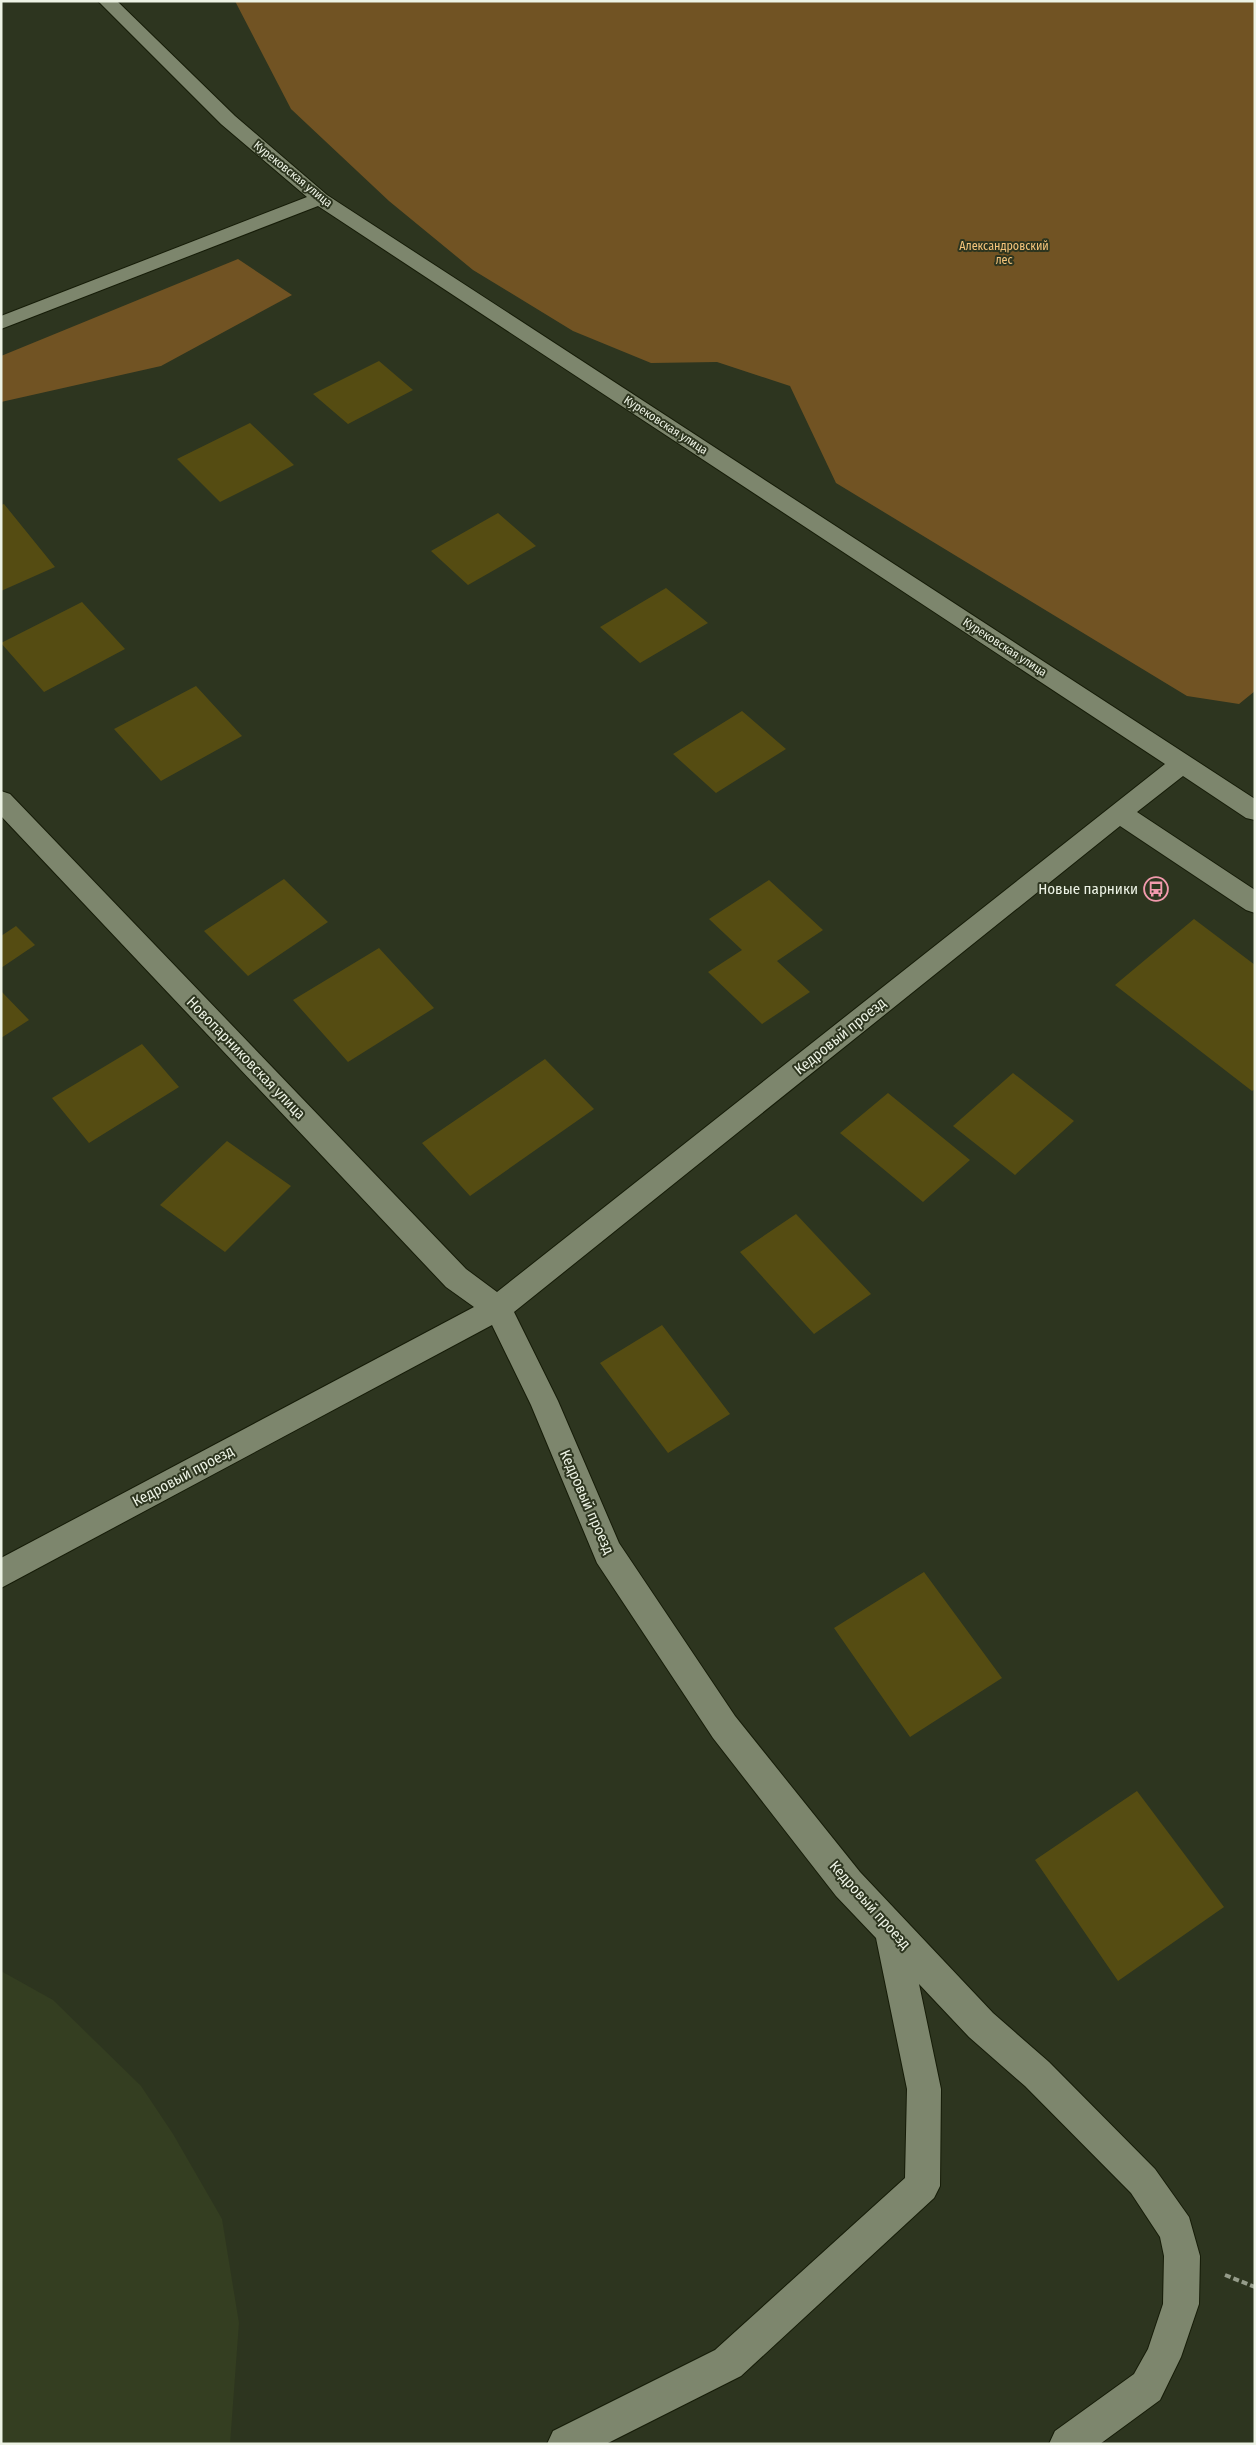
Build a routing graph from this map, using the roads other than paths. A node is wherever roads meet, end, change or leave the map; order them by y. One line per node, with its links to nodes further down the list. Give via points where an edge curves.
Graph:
1 (106, 1): 2 (street, Курековская улица, via 228,120)
2 (320, 199): 3 (street); 4 (street, Курековская улица)
3 (1, 323)
4 (1182, 763): 6 (street, Курековская улица); 7 (street, Кедровый проезд)
5 (1, 800): 9 (street, Новопарниковская улица, via 456,1278)
6 (1255, 811)
7 (1120, 813): 8 (street); 9 (street, Кедровый проезд)
8 (1255, 903)
9 (498, 1308): 10 (street, Кедровый проезд); 11 (street, Кедровый проезд, via 544,1402 608,1553 724,1727 848,1884)
10 (1, 1574)
11 (892, 1930): 12 (street, via 924,2089 922,2186 728,2364); 13 (street, Кедровый проезд, via 981,2025 1038,2074 1143,2181 1176,2230 1182,2256 1182,2304 1163,2357 1147,2387)
12 (566, 2444)
13 (1068, 2444)

